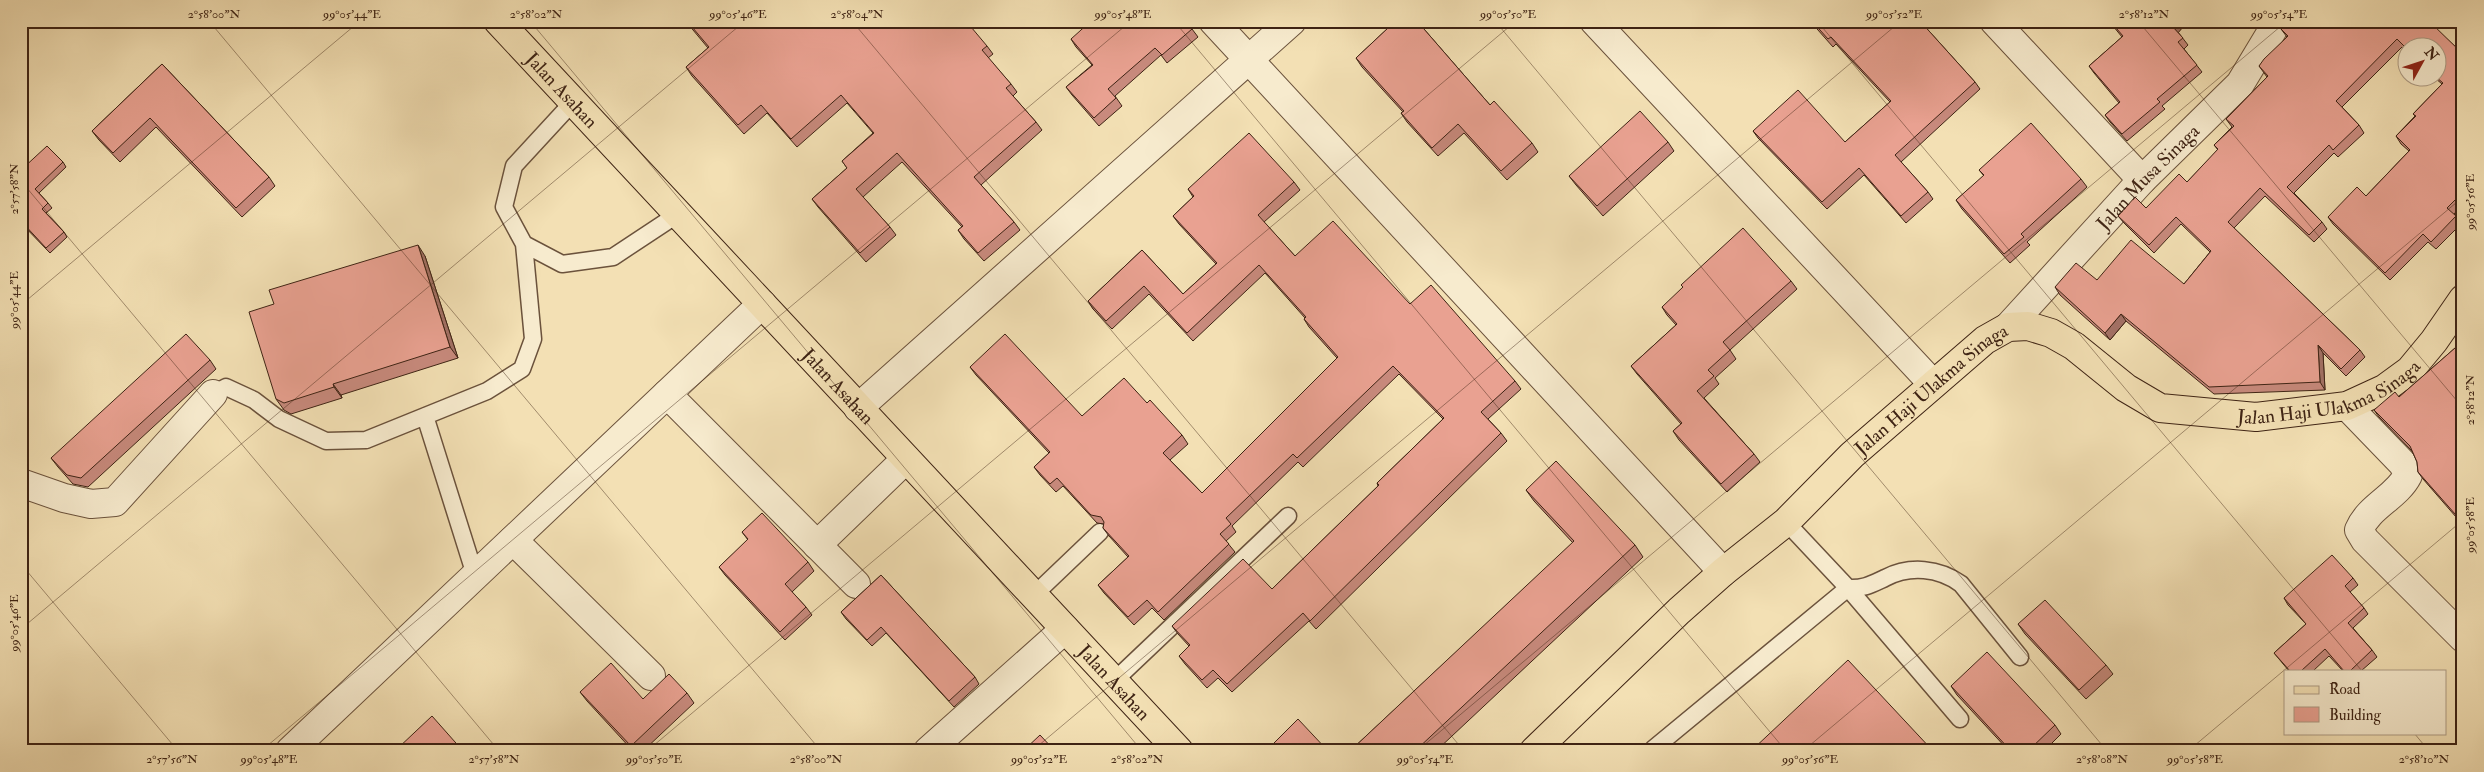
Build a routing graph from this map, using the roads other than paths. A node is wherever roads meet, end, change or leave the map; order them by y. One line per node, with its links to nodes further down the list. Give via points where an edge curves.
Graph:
1 (498, 21): 8 (main road, Jalan Asahan)
2 (1213, 21): 7 (street)
3 (1292, 21): 7 (street)
4 (1594, 21): 15 (street)
5 (1994, 21): 9 (street)
6 (2278, 21): 9 (street, Jalan Musa Sinaga, via 2240,84)
7 (1249, 60): 19 (street); 28 (street)
8 (573, 102): 10 (main road, Jalan Asahan); 11 (lane, via 514,166 504,207)
9 (2142, 180): 14 (street, Jalan Musa Sinaga)
10 (678, 214): 11 (lane, via 613,257 562,264); 13 (main road, Jalan Asahan)
11 (524, 244): 20 (lane, via 533,339 522,369 487,391)
12 (2463, 299): 18 (main road, Jalan Haji Ulakma Sinaga, via 2410,370 2384,389)
13 (762, 304): 17 (street); 19 (main road, Jalan Asahan)
14 (2008, 327): 15 (main road, Jalan Haji Ulakma Sinaga, via 1985,340); 18 (main road, Jalan Haji Ulakma Sinaga, via 2028,326 2051,333 2074,346 2126,388 2160,408 2256,417)
15 (1933, 384): 24 (main road, Jalan Haji Ulakma Sinaga, via 1852,456)
16 (213, 394): 20 (lane, via 226,387 241,393 279,419 326,441 366,440); 22 (street, via 115,502 91,504)
17 (667, 394): 26 (street); 27 (street)
18 (2347, 406): 34 (street, via 2403,464 2408,475 2404,483 2365,517 2359,530 2365,540)
19 (858, 408): 21 (main road, Jalan Asahan)
20 (425, 416): 29 (lane)
21 (906, 459): 27 (street); 32 (main road, Jalan Asahan)
22 (21, 483)
23 (1288, 516): 37 (lane)
24 (1786, 522): 28 (main road, Jalan Haji Ulakma Sinaga); 31 (lane)
25 (1100, 532): 32 (lane)
26 (513, 540): 29 (street); 36 (street)
27 (817, 545): 30 (street)
28 (1723, 572): 43 (main road, Jalan Haji Ulakma Sinaga)
29 (475, 575): 40 (street)
30 (856, 584)
31 (1848, 588): 35 (lane, via 1866,587 1907,570 1936,570 1950,575 1962,584); 38 (lane); 39 (lane)
32 (1034, 595): 33 (main road, Jalan Asahan)
33 (1065, 629): 37 (main road, Jalan Asahan); 41 (street)
34 (2463, 638)
35 (2020, 656)
36 (651, 676)
37 (1114, 681): 42 (main road, Jalan Asahan)
38 (1960, 719)
39 (1653, 748)
40 (290, 751)
41 (928, 751)
42 (1179, 751)
43 (1534, 751)

